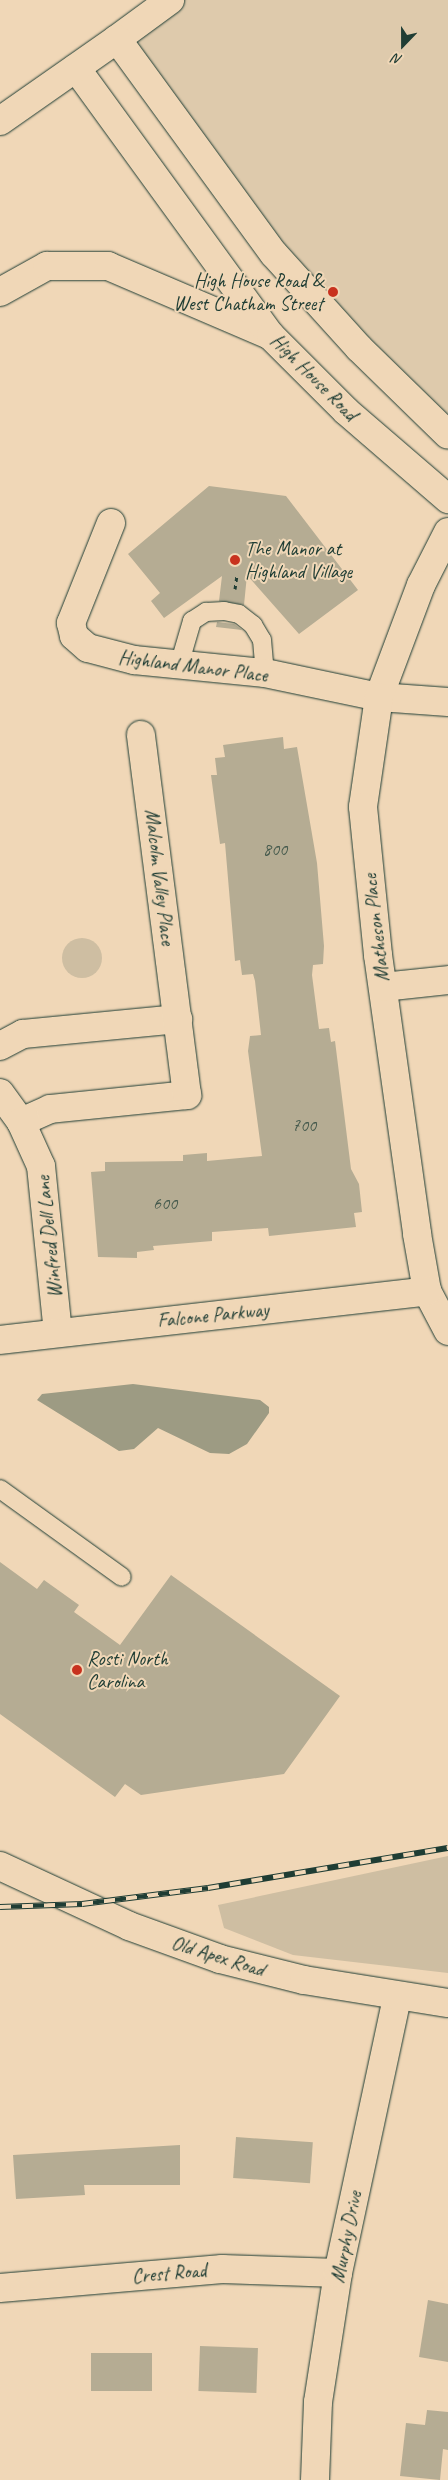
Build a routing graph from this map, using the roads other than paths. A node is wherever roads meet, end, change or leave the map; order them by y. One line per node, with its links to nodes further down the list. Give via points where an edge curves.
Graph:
1 (170, 0): 2 (street)
2 (117, 38): 3 (street); 7 (street, via 274,254 358,348)
3 (76, 68): 4 (street); 6 (street, High House Road)
4 (0, 121)
5 (0, 292): 6 (street, via 47,266 108,266)
6 (271, 336): 8 (street, High House Road, via 346,411)
7 (448, 435)
8 (448, 499)
9 (111, 523): 11 (street, Highland Manor Place, via 72,617 74,636 88,648 112,656)
10 (448, 532): 13 (street, Matheson Place, via 421,586)
11 (180, 662): 12 (street, Highland Manor Place); 12 (lane, via 192,621 206,612 224,611 245,617 257,631)
12 (265, 673): 13 (street, Highland Manor Place)
13 (378, 697): 14 (street, Highland Manor Place); 17 (street, Matheson Place, via 363,807)
14 (448, 702)
15 (141, 735): 18 (street, Malcolm Valley Place)
16 (448, 980): 17 (street)
17 (383, 987): 22 (street, Matheson Place)
18 (178, 1019): 19 (street, via 23,1034); 21 (street, Malcolm Valley Place, via 187,1095 50,1109)
19 (0, 1046)
20 (0, 1093): 21 (street, Winfred Dell Lane)
21 (21, 1122): 24 (street, Winfred Dell Lane, via 41,1166)
22 (427, 1291): 23 (street, Matheson Place); 24 (street, Falcone Parkway)
23 (448, 1331)
24 (58, 1332): 25 (street, Falcone Parkway)
25 (0, 1340)
26 (0, 1489): 27 (lane)
27 (122, 1577)
28 (0, 1866): 29 (street, Old Apex Road, via 129,1926 220,1959)
29 (398, 1998): 30 (street, Old Apex Road); 31 (street, Murphy Drive)
30 (448, 2002)
31 (338, 2273): 32 (street, Crest Road, via 222,2269); 33 (street, Murphy Drive, via 318,2402)
32 (0, 2288)
33 (315, 2480)

